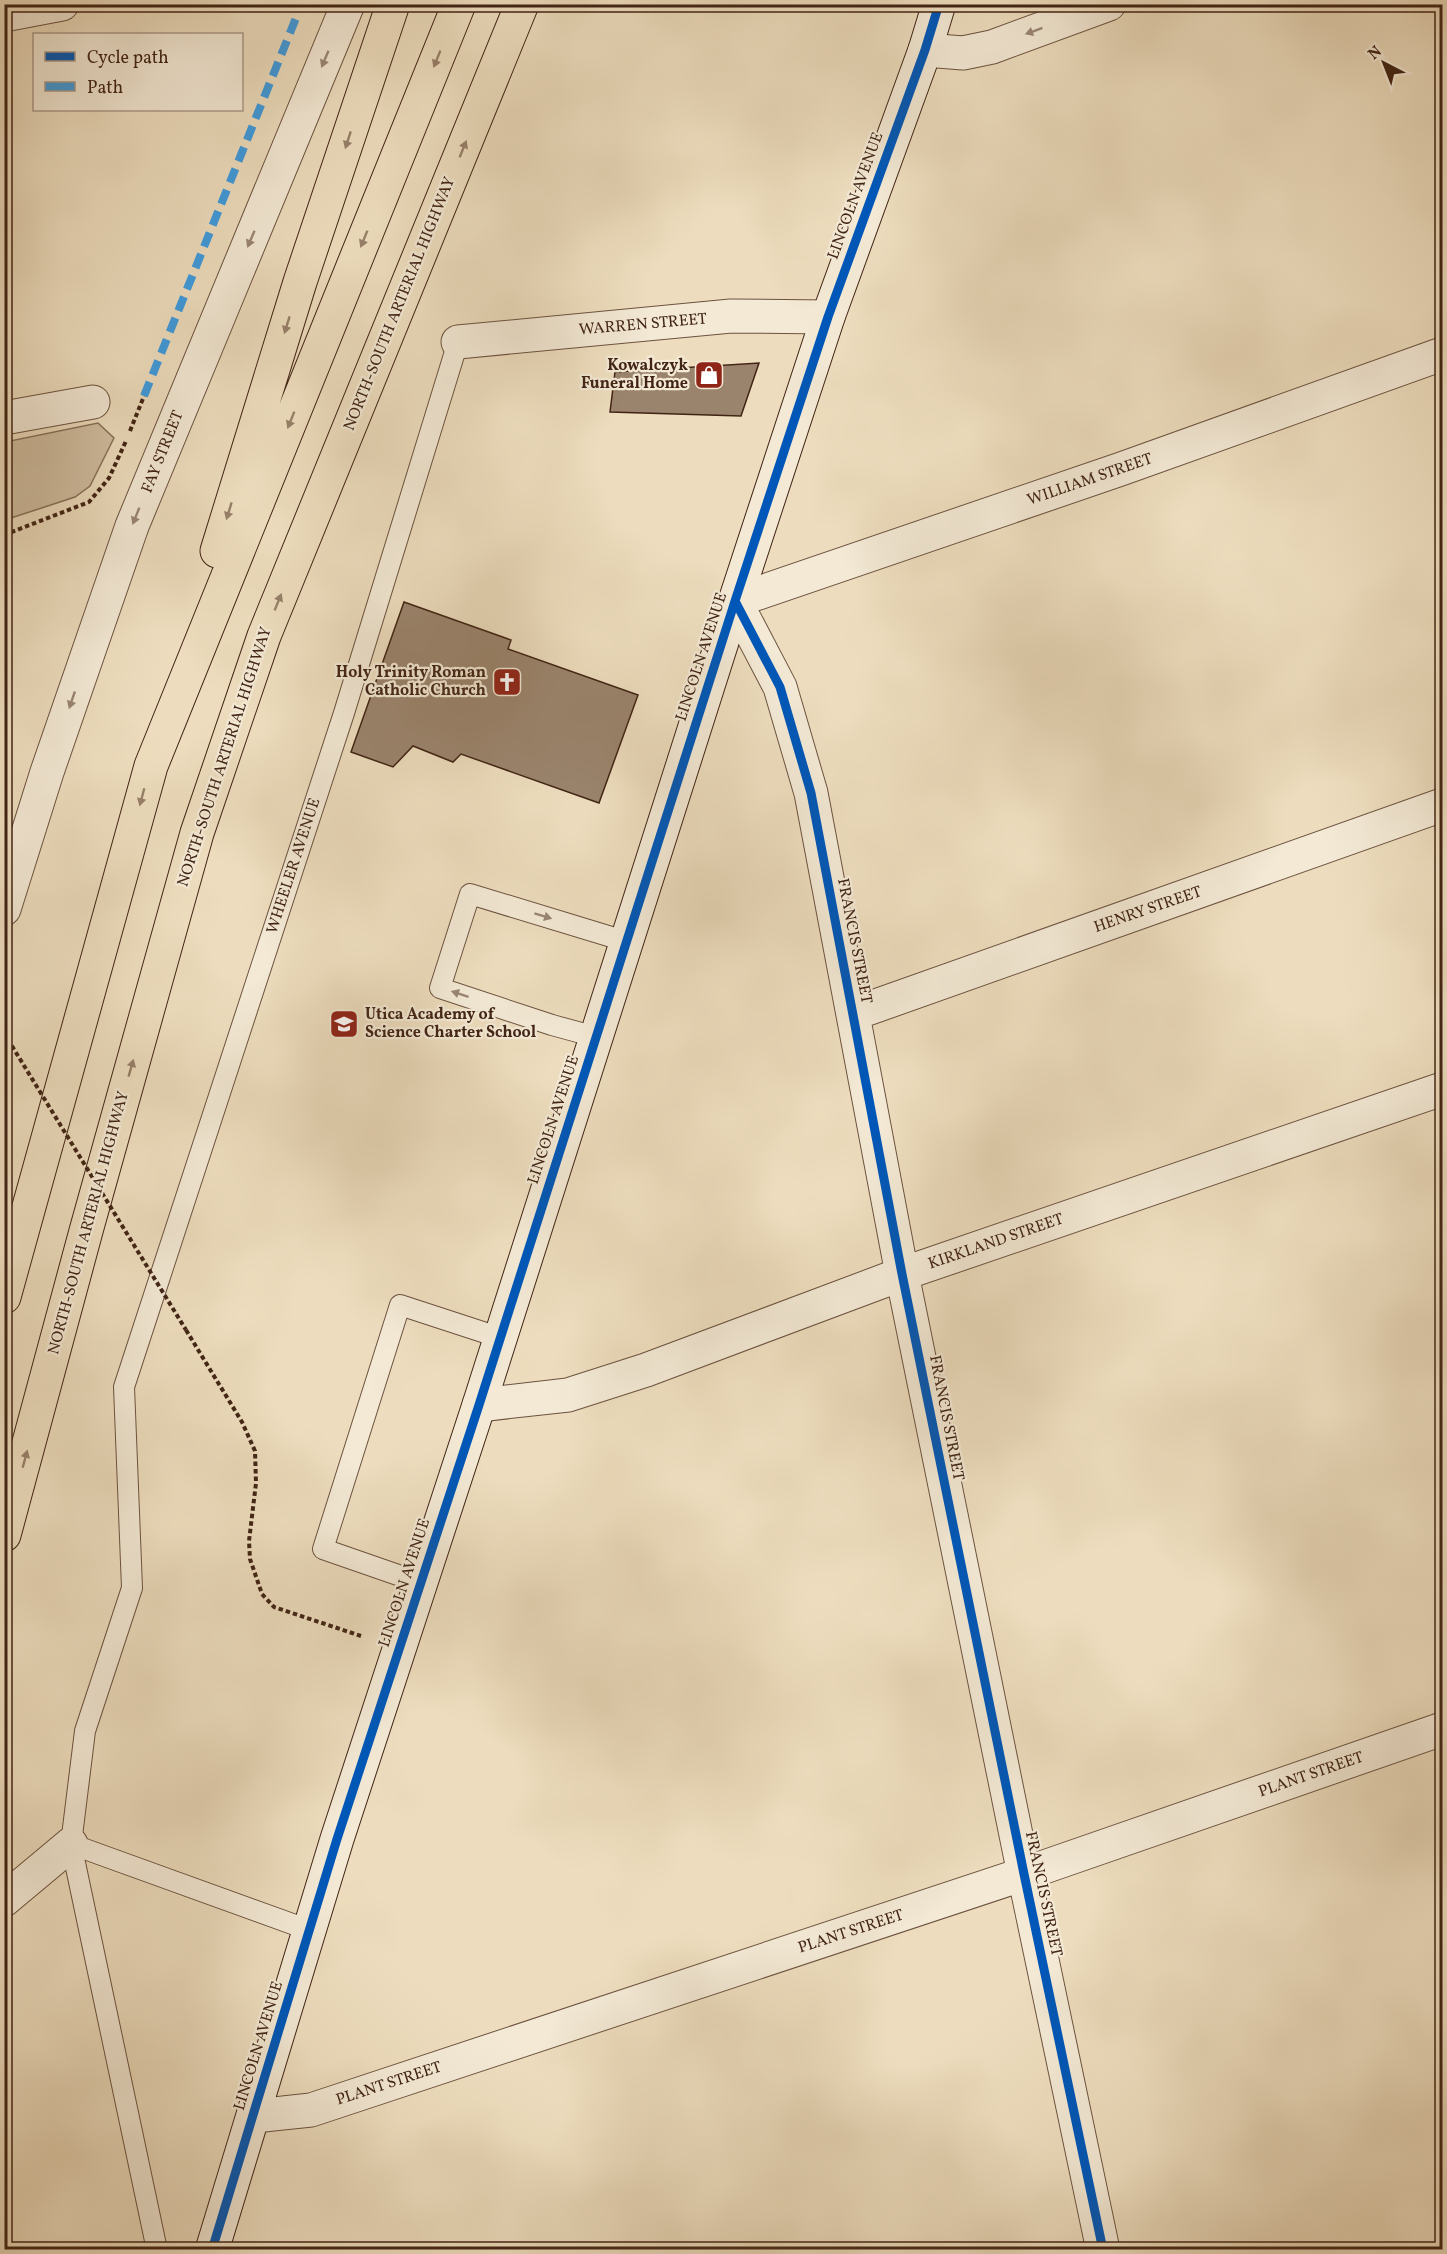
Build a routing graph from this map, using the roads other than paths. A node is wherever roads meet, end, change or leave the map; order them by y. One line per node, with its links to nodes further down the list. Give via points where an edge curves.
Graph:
1 (62, 4): 8 (street)
2 (348, 4): 18 (street, FAY STREET, one-way to 18, via 132,526)
3 (393, 4): 16 (highway, one-way to 16, via 300,282)
4 (459, 4): 16 (highway, one-way to 16)
5 (522, 4): 27 (highway, NORTH-SOUTH ARTERIAL HIGHWAY, one-way to 5, via 205,811 264,636)
6 (939, 4): 9 (street, LINCOLN AVENUE)
7 (1109, 4): 9 (street, one-way to 9, via 992,47 963,52)
8 (4, 15)
9 (925, 50): 10 (street, LINCOLN AVENUE)
10 (828, 317): 11 (street, WARREN STREET, via 731,316); 15 (street, LINCOLN AVENUE)
11 (458, 342): 30 (lane, WHEELER AVENUE, via 344,713 124,1387 132,1588 85,1731)
12 (1443, 354): 15 (street, WILLIAM STREET)
13 (93, 402): 14 (street)
14 (4, 418)
15 (735, 601): 19 (street, LINCOLN AVENUE); 20 (street, FRANCIS STREET, via 780,687 810,793)
16 (151, 766): 24 (highway, one-way to 24)
17 (1443, 805): 20 (street, HENRY STREET)
18 (4, 909)
19 (627, 942): 21 (street, LINCOLN AVENUE); 21 (lane, one-way to 19, via 440,988 470,894)
20 (853, 1014): 23 (street, FRANCIS STREET)
21 (596, 1037): 25 (street, LINCOLN AVENUE)
22 (1443, 1089): 23 (street, KIRKLAND STREET)
23 (902, 1274): 26 (street, KIRKLAND STREET, via 646,1371 568,1395); 31 (street, FRANCIS STREET)
24 (4, 1297)
25 (501, 1338): 26 (street, LINCOLN AVENUE); 28 (lane, via 400,1305 323,1549)
26 (479, 1405): 28 (street, LINCOLN AVENUE)
27 (4, 1535)
28 (421, 1583): 33 (street, LINCOLN AVENUE)
29 (1443, 1729): 31 (street, PLANT STREET)
30 (71, 1844): 32 (street); 33 (lane); 35 (lane)
31 (1024, 1875): 34 (street, PLANT STREET, via 311,2110); 37 (street, FRANCIS STREET)
32 (4, 1900)
33 (309, 1930): 34 (street, LINCOLN AVENUE)
34 (254, 2116): 36 (street, LINCOLN AVENUE)
35 (157, 2250)
36 (212, 2250)
37 (1103, 2250)

